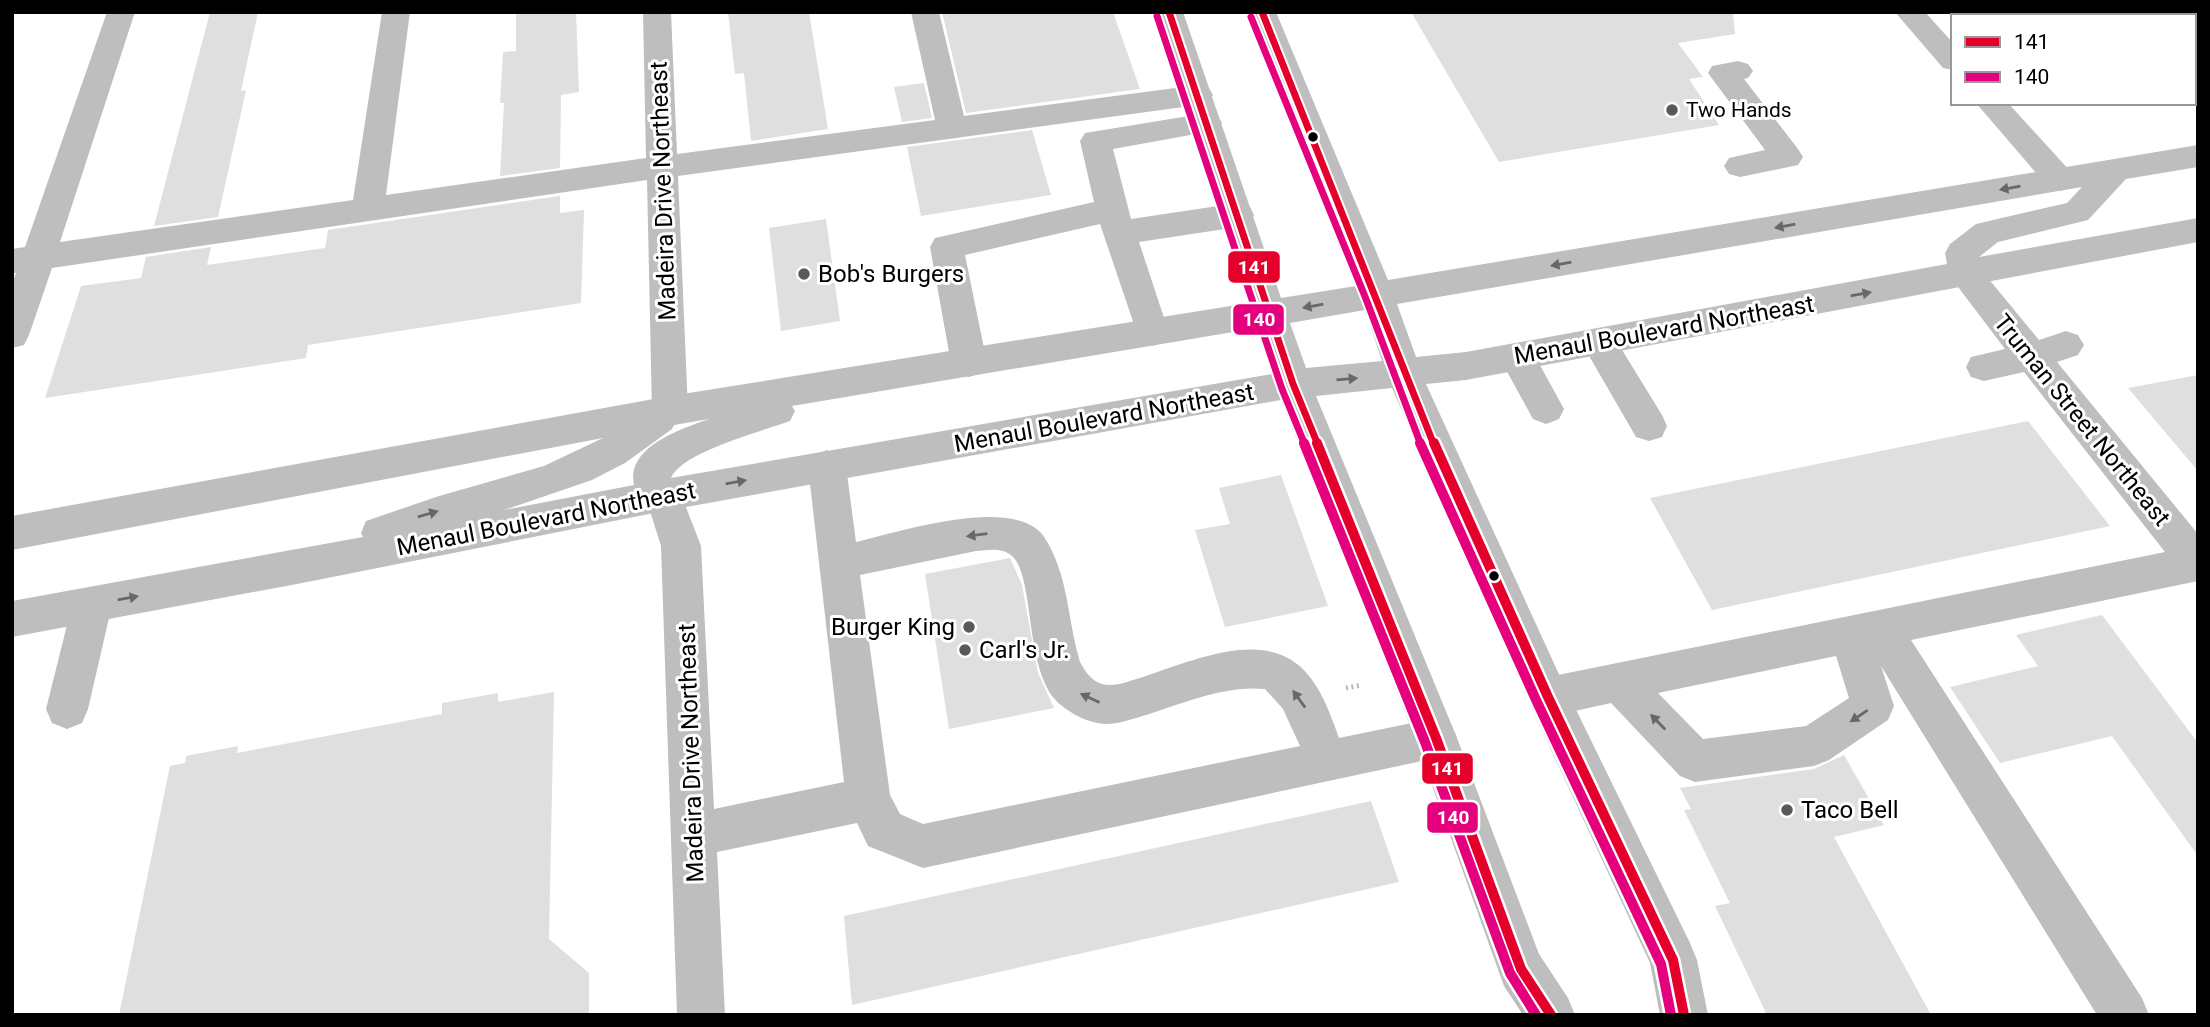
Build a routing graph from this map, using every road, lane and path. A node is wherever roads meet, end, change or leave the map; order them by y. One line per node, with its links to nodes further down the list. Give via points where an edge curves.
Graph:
1 (121, 12): 22 (main road)
2 (396, 12): 18 (main road)
3 (657, 12): 15 (main road, Madeira Drive Northeast)
4 (925, 12): 12 (main road)
5 (1169, 12): 11 (main road)
6 (1262, 12): 24 (main road)
7 (1909, 12): 8 (main road)
8 (1937, 46)
9 (1738, 71): 14 (main road, via 1723,73 1783,140 1787,157)
10 (1985, 107): 17 (main road)
11 (1202, 109): 12 (main road); 19 (main road); 20 (main road, via 1096,141)
12 (952, 128): 15 (main road)
13 (2198, 156): 16 (main road)
14 (1740, 166)
15 (662, 167): 18 (main road); 38 (main road, Madeira Drive Northeast)
16 (2116, 170): 17 (main road); 23 (main road, via 2077,212 1988,232 1962,253)
17 (2060, 180): 24 (main road, one-way to 24)
18 (368, 210): 22 (main road)
19 (1238, 215): 20 (main road); 25 (main road)
20 (1116, 222): 26 (main road); 32 (main road, via 947,247)
21 (2198, 230): 23 (main road, Menaul Boulevard Northeast)
22 (25, 259): 27 (main road)
23 (1966, 275): 28 (main road, Menaul Boulevard Northeast, one-way to 23); 31 (main road, Truman Street Northeast)
24 (1377, 295): 25 (main road, one-way to 25); 34 (main road)
25 (1271, 313): 26 (main road); 36 (main road)
26 (1152, 333): 32 (main road)
27 (12, 335)
28 (1599, 342): 30 (main road, Menaul Boulevard Northeast); 39 (main road)
29 (2066, 345): 31 (main road)
30 (1517, 357): 34 (main road, Menaul Boulevard Northeast); 37 (main road)
31 (2031, 357): 33 (main road); 44 (main road, Truman Street Northeast)
32 (969, 363): 35 (main road)
33 (1984, 367)
34 (1404, 373): 36 (main road, Menaul Boulevard Northeast, one-way to 34); 50 (main road)
35 (857, 381): 38 (main road); 41 (main road, Madeira Drive Northeast, via 686,444 655,466 651,476 654,488)
36 (1293, 384): 40 (main road, Menaul Boulevard Northeast); 52 (main road)
37 (1546, 409)
38 (670, 411): 42 (main road); 45 (main road, one-way to 38, via 416,517 555,477 605,456)
39 (1649, 426)
40 (827, 466): 41 (main road, Menaul Boulevard Northeast, one-way to 40); 43 (main road)
41 (664, 495): 45 (main road, Menaul Boulevard Northeast); 55 (main road, Madeira Drive Northeast, via 681,546)
42 (12, 533)
43 (839, 563): 53 (main road, one-way to 43, via 1306,708 1281,675 1267,671 1240,670 1135,699 1091,702 1073,688 1057,661 1033,549 1013,535 980,533); 54 (main road)
44 (2197, 563): 48 (main road)
45 (297, 567): 46 (main road, Menaul Boulevard Northeast, one-way to 45)
46 (92, 605): 47 (main road, Menaul Boulevard Northeast); 51 (main road)
47 (12, 619)
48 (1865, 631): 49 (main road); 49 (main road, one-way to 49, via 1873,706 1814,746 1695,761); 59 (main road)
49 (1619, 682): 50 (main road)
50 (1548, 697): 58 (main road, via 1673,960)
51 (66, 709)
52 (1436, 738): 53 (main road); 57 (main road, via 1521,969)
53 (1326, 761): 54 (main road, via 923,846 884,830)
54 (868, 799): 55 (main road)
55 (694, 835): 56 (main road, Madeira Drive Northeast)
56 (701, 1015)
57 (1551, 1015)
58 (1684, 1015)
59 (2125, 1015)

